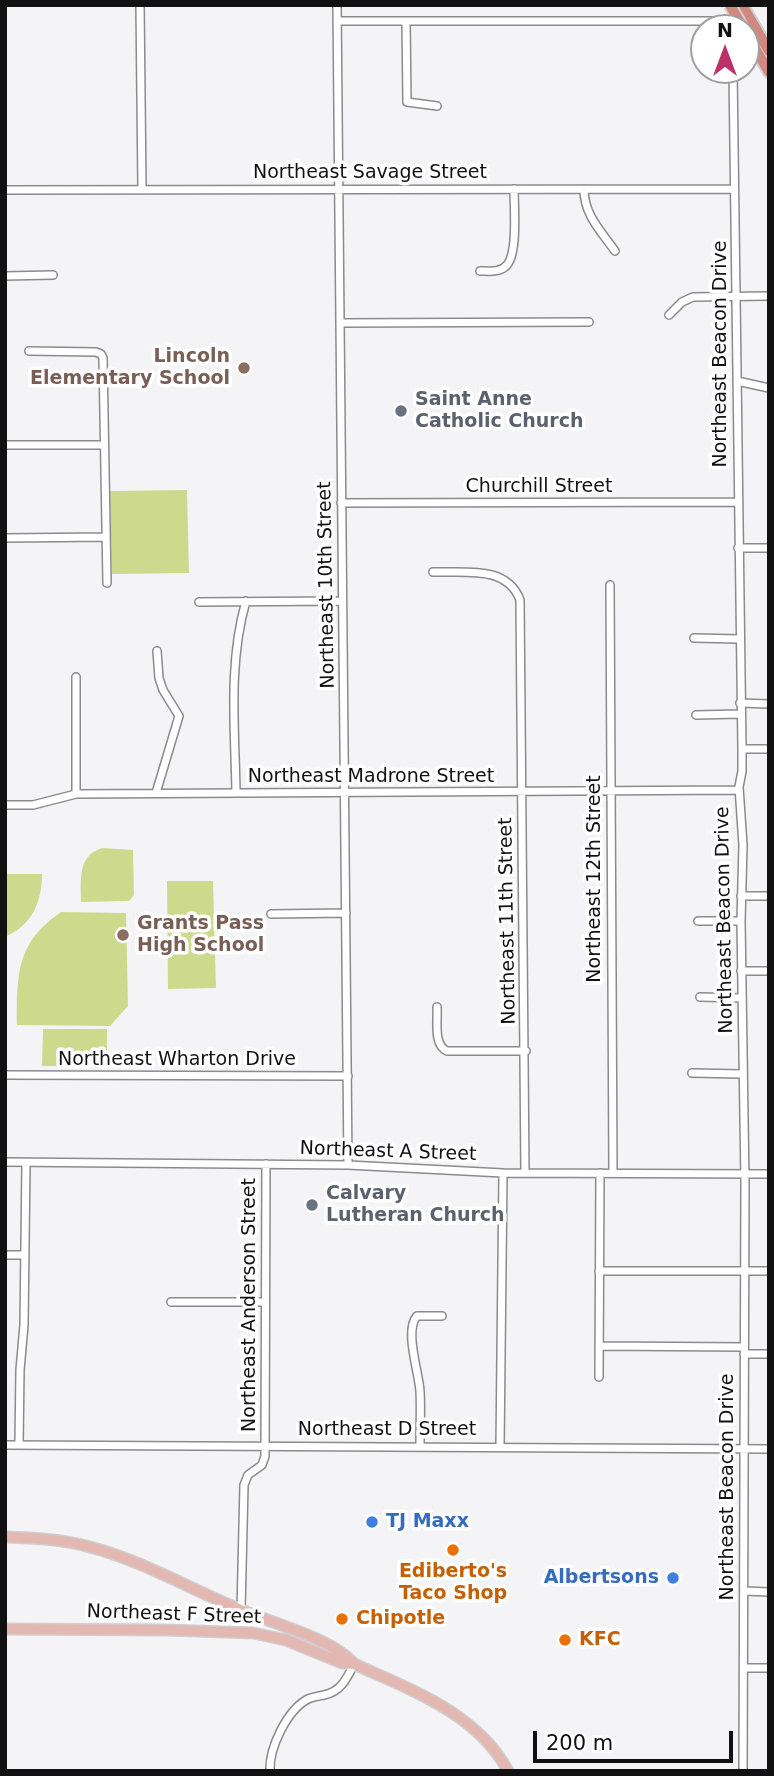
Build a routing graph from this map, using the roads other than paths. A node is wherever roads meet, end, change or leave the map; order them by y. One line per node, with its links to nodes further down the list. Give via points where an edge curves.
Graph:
1 (140, 5): 10 (street)
2 (337, 5): 3 (street, Northeast 10th Street)
3 (338, 21): 4 (street); 11 (street, Northeast 10th Street)
4 (406, 21): 5 (street); 9 (street, via 407,102)
5 (690, 24)
6 (763, 52): 7 (highway)
7 (769, 72)
8 (733, 84): 14 (street, Northeast Beacon Drive)
9 (438, 106)
10 (142, 189): 11 (street, Northeast Savage Street); 15 (street, Northeast Savage Street)
11 (339, 189): 12 (street, Northeast Savage Street); 24 (street, Northeast 10th Street)
12 (514, 189): 13 (street, Northeast Savage Street); 17 (street, via 512,251 507,265)
13 (584, 189): 14 (street, Northeast Savage Street); 16 (street, via 590,216)
14 (734, 189): 21 (street, Northeast Beacon Drive)
15 (5, 190)
16 (615, 251)
17 (480, 271)
18 (53, 275): 19 (street)
19 (5, 276)
20 (769, 296): 21 (street)
21 (737, 297): 22 (street, via 693,297); 26 (street, Northeast Beacon Drive)
22 (669, 315)
23 (589, 322): 24 (street)
24 (341, 323): 31 (street, Northeast 10th Street)
25 (29, 351): 29 (street, via 102,354)
26 (737, 381): 27 (street); 30 (street, Northeast Beacon Drive)
27 (769, 388)
28 (5, 444): 29 (street)
29 (104, 445): 32 (street)
30 (738, 502): 31 (street, Churchill Street); 34 (street, Northeast Beacon Drive)
31 (341, 503): 40 (street, Northeast 10th Street)
32 (106, 537): 33 (street); 37 (street)
33 (5, 538)
34 (738, 548): 35 (street); 43 (street, Northeast Beacon Drive)
35 (769, 548)
36 (433, 572): 57 (street, Northeast 11th Street, via 495,575 518,594)
37 (107, 583)
38 (610, 585): 55 (street, Northeast 12th Street)
39 (246, 601): 40 (street); 41 (street); 53 (street, via 235,653)
40 (342, 601): 54 (street, Northeast 10th Street)
41 (199, 602)
42 (694, 639): 43 (street)
43 (739, 639): 46 (street, Northeast Beacon Drive)
44 (157, 651): 56 (street, via 163,690 179,716)
45 (76, 677): 58 (street)
46 (740, 703): 47 (street); 48 (street, Northeast Beacon Drive)
47 (769, 704)
48 (740, 714): 49 (street); 50 (street, Northeast Beacon Drive)
49 (696, 715)
50 (742, 750): 51 (street); 52 (street, Northeast Beacon Drive)
51 (769, 750)
52 (739, 790): 55 (street, Northeast Madrone Street); 60 (street, Northeast Beacon Drive)
53 (236, 792): 54 (street, Northeast Madrone Street); 56 (street, Northeast Madrone Street)
54 (345, 792): 57 (street, Northeast Madrone Street); 62 (street, Northeast 10th Street)
55 (610, 792): 57 (street, Northeast Madrone Street); 83 (street, Northeast 12th Street)
56 (156, 793): 58 (street, Northeast Madrone Street)
57 (522, 793): 71 (street, Northeast 11th Street)
58 (76, 794): 59 (street, Northeast Madrone Street, via 33,805)
59 (5, 805)
60 (741, 896): 61 (street); 65 (street, Northeast Beacon Drive)
61 (769, 896)
62 (346, 913): 63 (street); 75 (street, Northeast 10th Street)
63 (271, 914)
64 (698, 921): 65 (street)
65 (741, 921): 66 (street, Northeast Beacon Drive)
66 (741, 971): 67 (street); 69 (street, Northeast Beacon Drive)
67 (769, 971)
68 (700, 997): 69 (street)
69 (742, 998): 73 (street, Northeast Beacon Drive)
70 (438, 1007): 71 (street, via 441,1049)
71 (526, 1051): 81 (street, Northeast 11th Street)
72 (692, 1073): 73 (street)
73 (742, 1074): 84 (street, Northeast Beacon Drive)
74 (5, 1075): 75 (street, Northeast Wharton Drive)
75 (348, 1076): 79 (street, Northeast 10th Street)
76 (5, 1162): 77 (street, Northeast A Street)
77 (26, 1163): 78 (street, Northeast A Street); 87 (street)
78 (266, 1164): 79 (street, Northeast A Street); 92 (street, Northeast Anderson Street)
79 (348, 1165): 80 (street, Northeast A Street)
80 (503, 1173): 81 (street, Northeast A Street); 102 (street)
81 (526, 1173): 82 (street, Northeast A Street)
82 (600, 1173): 83 (street, Northeast A Street); 88 (street)
83 (613, 1173): 84 (street, Northeast A Street)
84 (744, 1174): 85 (street, Northeast A Street); 89 (street, Northeast Beacon Drive)
85 (769, 1174)
86 (5, 1255): 87 (street)
87 (25, 1255): 99 (street)
88 (599, 1271): 89 (street); 94 (street)
89 (744, 1271): 90 (street); 95 (street, Northeast Beacon Drive)
90 (769, 1271)
91 (171, 1302): 92 (street)
92 (265, 1303): 100 (street, Northeast Anderson Street)
93 (442, 1316): 101 (street, via 416,1316 413,1320)
94 (599, 1346): 95 (street); 97 (street)
95 (744, 1350): 96 (street); 103 (street, Northeast Beacon Drive)
96 (769, 1354)
97 (598, 1377)
98 (5, 1445): 99 (street, Northeast D Street)
99 (19, 1445): 100 (street, Northeast D Street)
100 (265, 1446): 101 (street, Northeast D Street); 108 (street, via 262,1465 248,1475 244,1485)
101 (420, 1447): 102 (street, Northeast D Street)
102 (500, 1447): 103 (street, Northeast D Street)
103 (744, 1449): 104 (street, Northeast D Street); 106 (street, Northeast Beacon Drive)
104 (769, 1449)
105 (5, 1537): 108 (main road, via 54,1540 113,1553)
106 (744, 1591): 107 (street); 111 (street, Northeast Beacon Drive)
107 (769, 1592)
108 (241, 1610): 110 (main road, via 345,1654)
109 (5, 1629): 110 (main road, Northeast F Street, via 253,1633)
110 (354, 1664): 113 (street, via 335,1691 298,1706 276,1745); 114 (main road, Northeast F Street, via 463,1719 495,1749)
111 (744, 1668): 112 (street); 115 (street, Northeast Beacon Drive)
112 (769, 1668)
113 (270, 1771)
114 (508, 1771)
115 (743, 1771)

